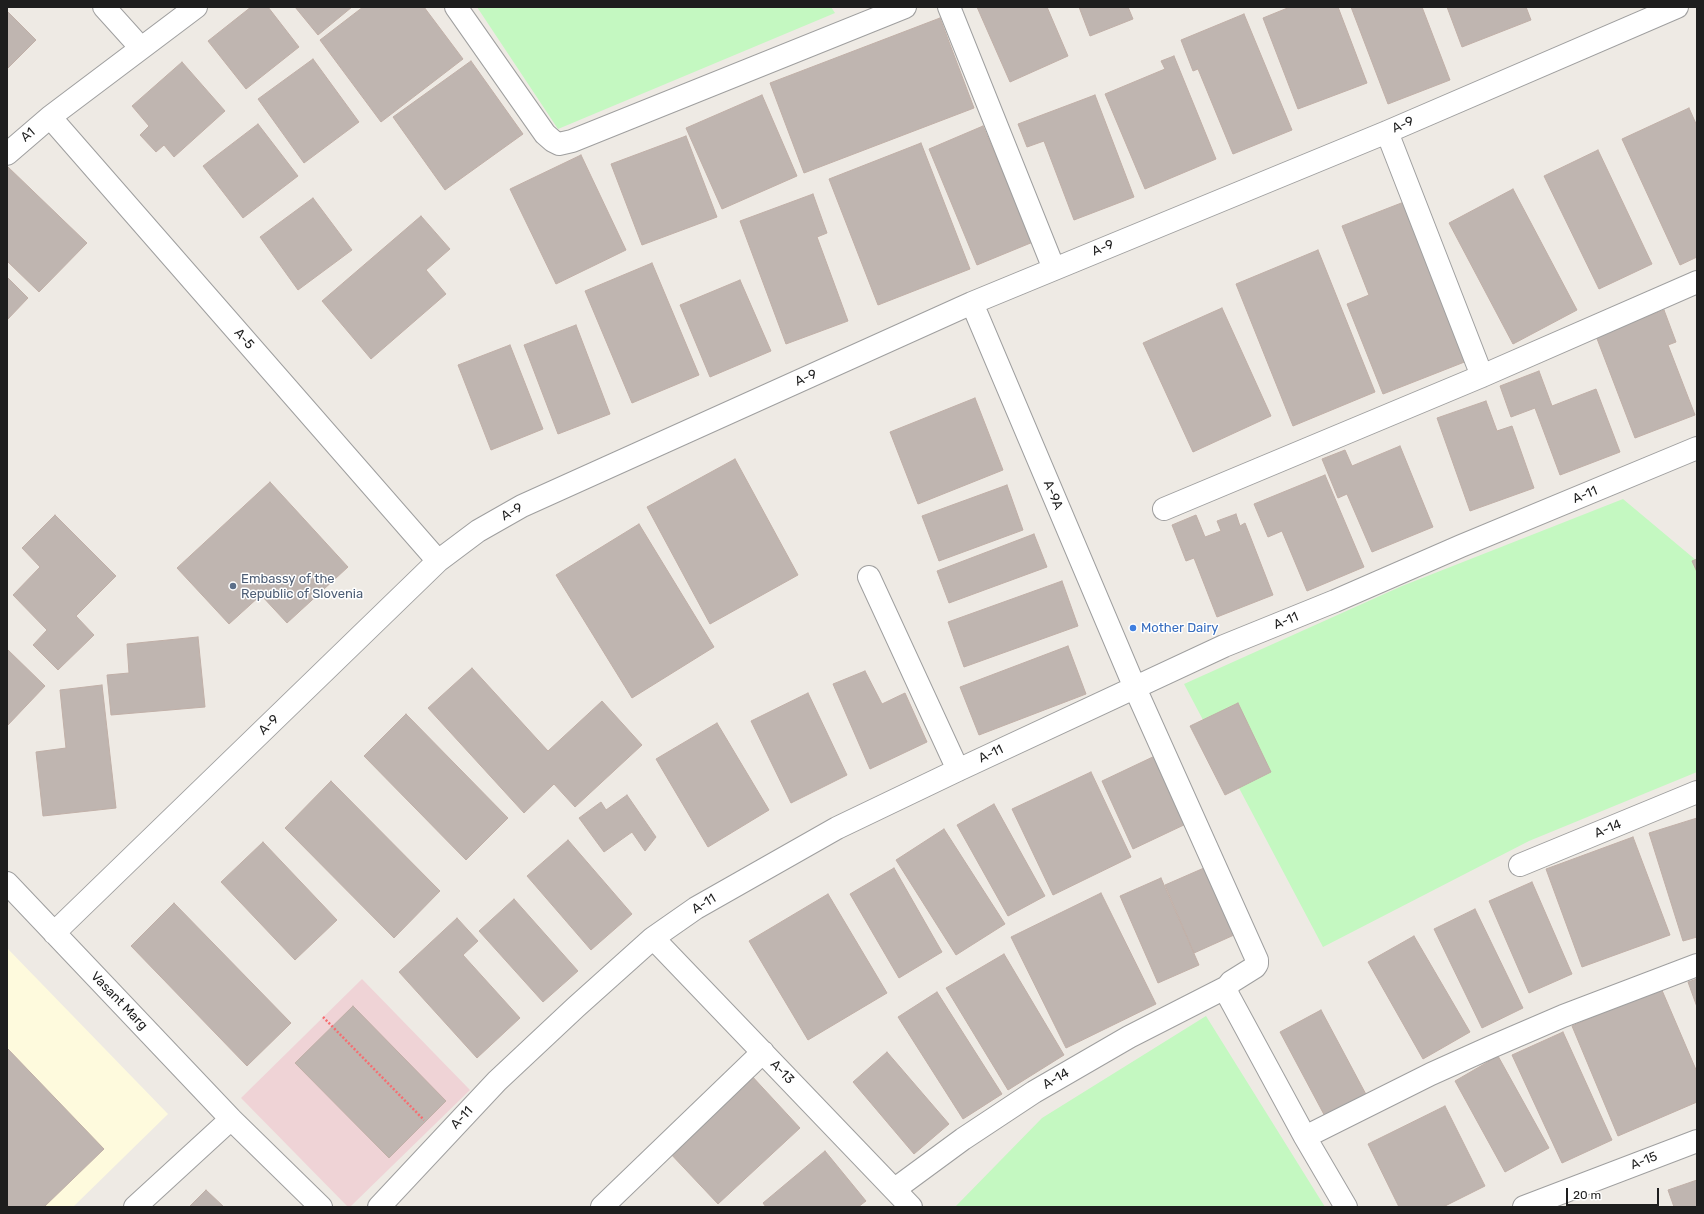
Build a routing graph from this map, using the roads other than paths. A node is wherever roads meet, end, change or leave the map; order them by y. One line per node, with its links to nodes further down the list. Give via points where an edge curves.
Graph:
1 (104, 7): 9 (street)
2 (196, 7): 9 (street, A1)
3 (456, 7): 7 (street, via 545,134 559,144 572,141)
4 (905, 7): 7 (street)
5 (949, 7): 13 (street)
6 (1677, 7): 8 (street, A-9)
7 (881, 11)
8 (1650, 13): 11 (street, A-9)
9 (141, 48): 10 (street, A1)
10 (50, 117): 12 (street, A1); 19 (street, A-5)
11 (1387, 132): 13 (street, A-9); 16 (street)
12 (7, 154)
13 (1054, 269): 15 (street, A-9)
14 (1697, 282): 16 (street)
15 (972, 303): 19 (street, A-9, via 522,506 478,531); 21 (street, A-9A)
16 (1482, 376): 18 (street)
17 (1697, 448): 21 (street, A-11, via 1224,646)
18 (1164, 509)
19 (438, 561): 26 (street, A-9)
20 (869, 577): 22 (street)
21 (1135, 688): 22 (street, A-11); 29 (street, A-9A, via 1257,960 1255,967 1235,978)
22 (958, 770): 27 (street, A-11, via 837,828 696,908)
23 (1697, 792): 24 (street, A-14)
24 (1520, 865)
25 (7, 883): 26 (street, Vasant Marg)
26 (54, 933): 31 (street, Vasant Marg)
27 (653, 938): 30 (street, A-13); 37 (street, A-11, via 509,1070)
28 (1697, 965): 32 (street, via 1563,1016 1491,1047)
29 (1227, 987): 32 (street, via 1228,996); 34 (street, A-14, via 1129,1037 1034,1092 963,1138)
30 (763, 1052): 34 (street, A-13); 38 (street)
31 (231, 1119): 35 (street); 36 (street, Vasant Marg)
32 (1304, 1137): 40 (street)
33 (1697, 1141): 41 (street, A-15)
34 (895, 1189): 39 (street, A-13)
35 (135, 1207)
36 (321, 1207)
37 (379, 1207)
38 (602, 1207)
39 (911, 1207)
40 (1346, 1207)
41 (1524, 1207)

